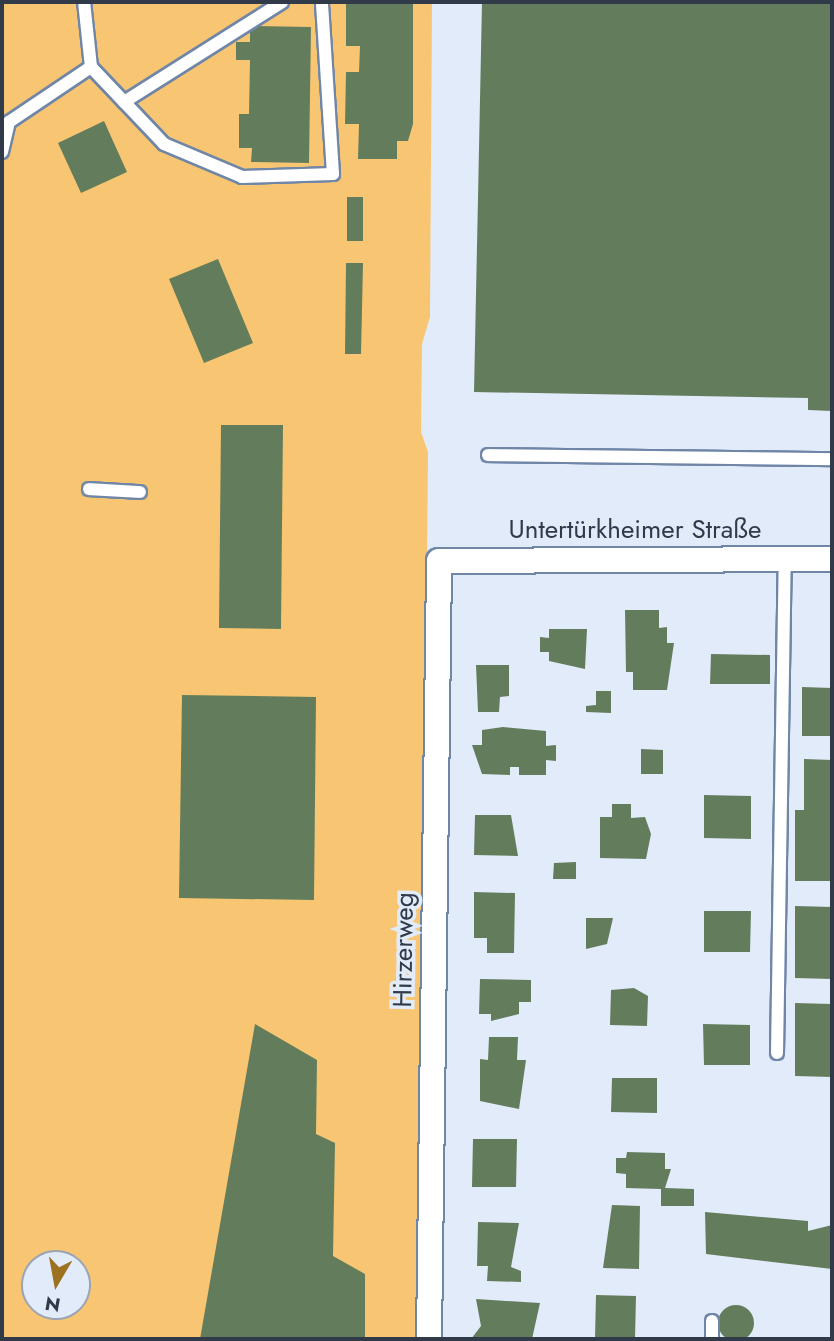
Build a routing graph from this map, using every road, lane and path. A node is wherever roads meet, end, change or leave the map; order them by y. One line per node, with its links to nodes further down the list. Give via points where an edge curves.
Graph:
1 (84, 2): 4 (lane)
2 (282, 2): 5 (lane)
3 (322, 2): 5 (lane, via 333,174 242,177 164,144)
4 (91, 67): 5 (lane); 6 (lane, via 9,122)
5 (124, 102)
6 (2, 152)
7 (488, 455): 8 (lane)
8 (832, 459)
9 (89, 489): 10 (lane)
10 (140, 492)
11 (832, 559): 12 (street, Untertürkheimer Straße)
12 (785, 560): 13 (street, Untertürkheimer Straße); 14 (lane)
13 (439, 561): 16 (street, Hirzerweg)
14 (777, 1053)
15 (712, 1321): 17 (lane)
16 (429, 1339)
17 (712, 1339)

